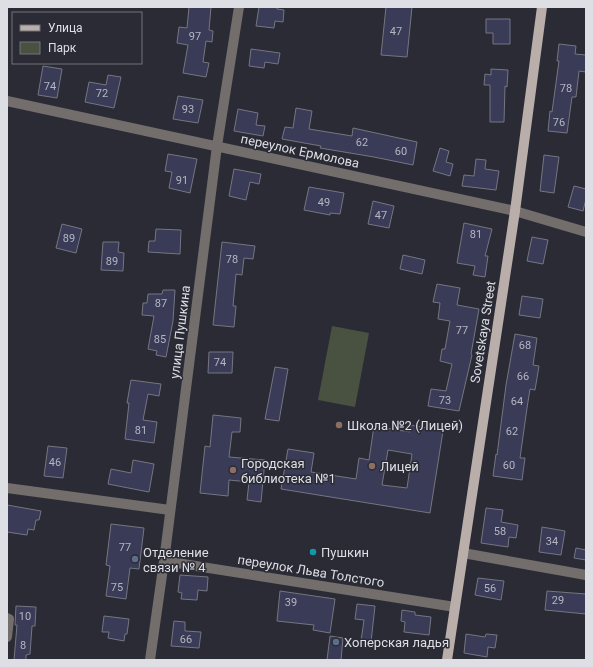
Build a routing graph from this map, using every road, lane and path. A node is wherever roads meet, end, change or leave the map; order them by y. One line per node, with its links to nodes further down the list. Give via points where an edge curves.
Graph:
1 (239, 7): 4 (street, улица Пушкина)
2 (542, 7): 5 (main road, Sovetskaya Street)
3 (7, 101): 4 (street, переулок Ермолова)
4 (217, 146): 5 (street, переулок Ермолова); 8 (street, улица Пушкина)
5 (515, 211): 6 (street, переулок Ермолова); 9 (main road, Sovetskaya Street)
6 (586, 232)
7 (7, 488): 8 (street)
8 (170, 510): 10 (street, улица Пушкина)
9 (463, 553): 11 (street); 12 (main road, Sovetskaya Street)
10 (164, 561): 12 (street, переулок Льва Толстого); 15 (street, улица Пушкина)
11 (586, 575)
12 (455, 607): 16 (main road, Sovetskaya Street)
13 (7, 618): 14 (street)
14 (7, 637)
15 (150, 660)
16 (447, 660)

